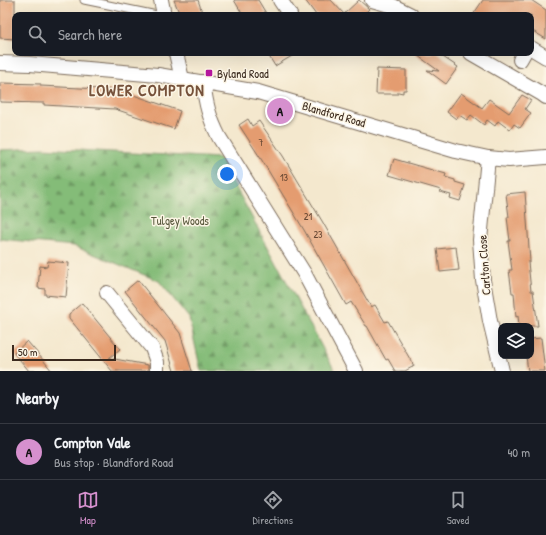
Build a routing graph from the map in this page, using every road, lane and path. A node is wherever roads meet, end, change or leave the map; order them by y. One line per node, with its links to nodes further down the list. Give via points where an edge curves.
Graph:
1 (84, 0): 5 (lane)
2 (161, 0): 6 (street)
3 (280, 0): 7 (street)
4 (372, 0): 8 (street)
5 (142, 12)
6 (163, 12)
7 (288, 12)
8 (405, 12)
9 (534, 50): 12 (street)
10 (177, 56): 14 (street)
11 (476, 56): 16 (street)
12 (546, 57)
13 (0, 63): 14 (street, Blandford Road)
14 (182, 79): 15 (street, Blandford Road)
15 (203, 82): 18 (street, Blandford Road, via 258,92 456,151); 21 (street, via 210,117 219,137 304,273)
16 (546, 98)
17 (546, 157): 18 (street, Blandford Road, via 508,160)
18 (488, 158): 22 (street, Carlton Close, via 480,240 485,294)
19 (107, 293): 20 (street, via 152,348)
20 (157, 371)
21 (356, 371)
22 (502, 371)

